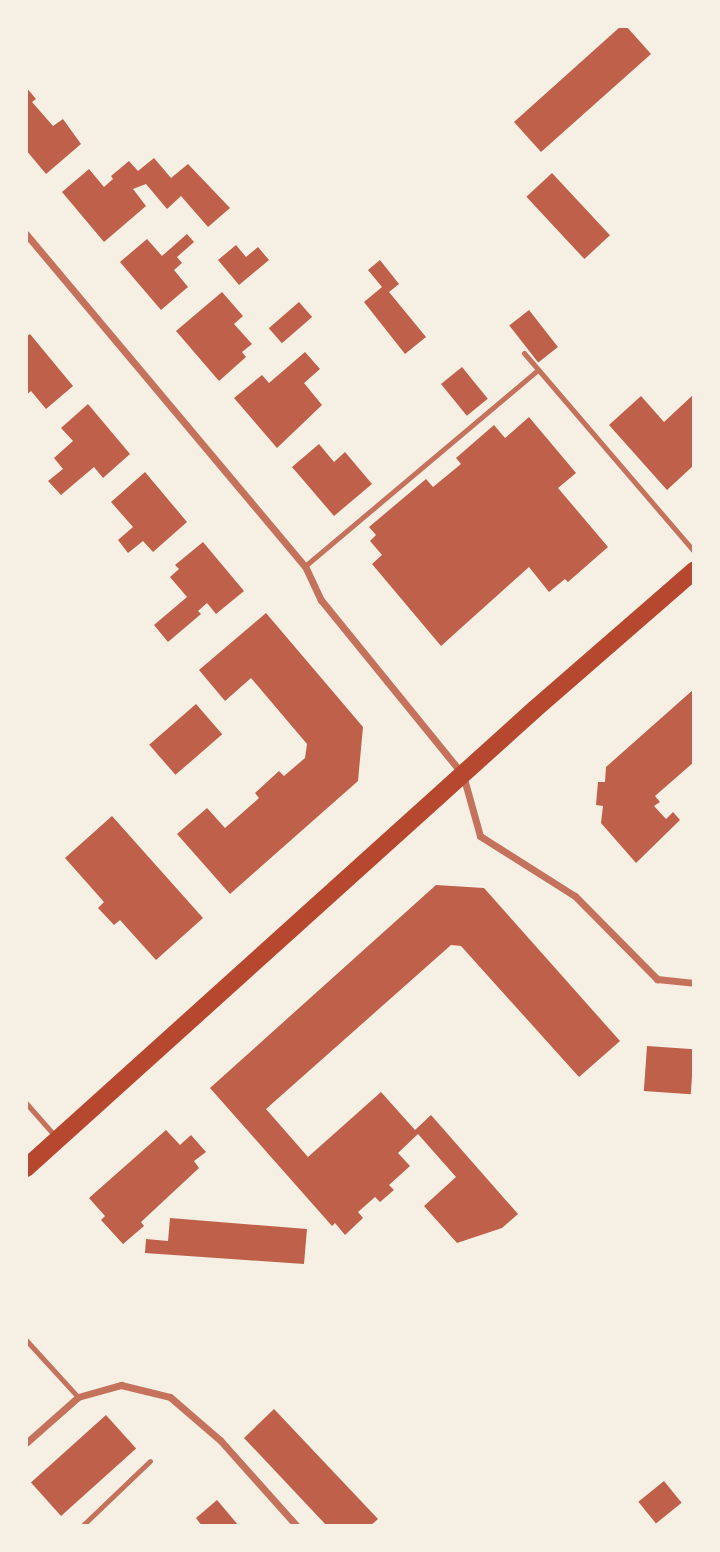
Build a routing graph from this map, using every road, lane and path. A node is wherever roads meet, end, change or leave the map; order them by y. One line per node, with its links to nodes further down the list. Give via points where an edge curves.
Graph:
1 (26, 234): 5 (street)
2 (524, 353): 3 (lane)
3 (538, 370): 4 (lane); 5 (lane)
4 (694, 551)
5 (305, 566): 7 (street, via 321,600)
6 (694, 571): 7 (main road)
7 (463, 775): 8 (street, via 480,836 575,896 657,979); 10 (main road)
8 (694, 983)
9 (26, 1103): 10 (lane)
10 (58, 1139): 11 (main road)
11 (26, 1168)
12 (26, 1340): 13 (lane)
13 (78, 1397): 14 (street); 17 (street, via 121,1385 170,1397 220,1440)
14 (26, 1443)
15 (150, 1461): 16 (lane)
16 (82, 1526)
17 (297, 1526)

